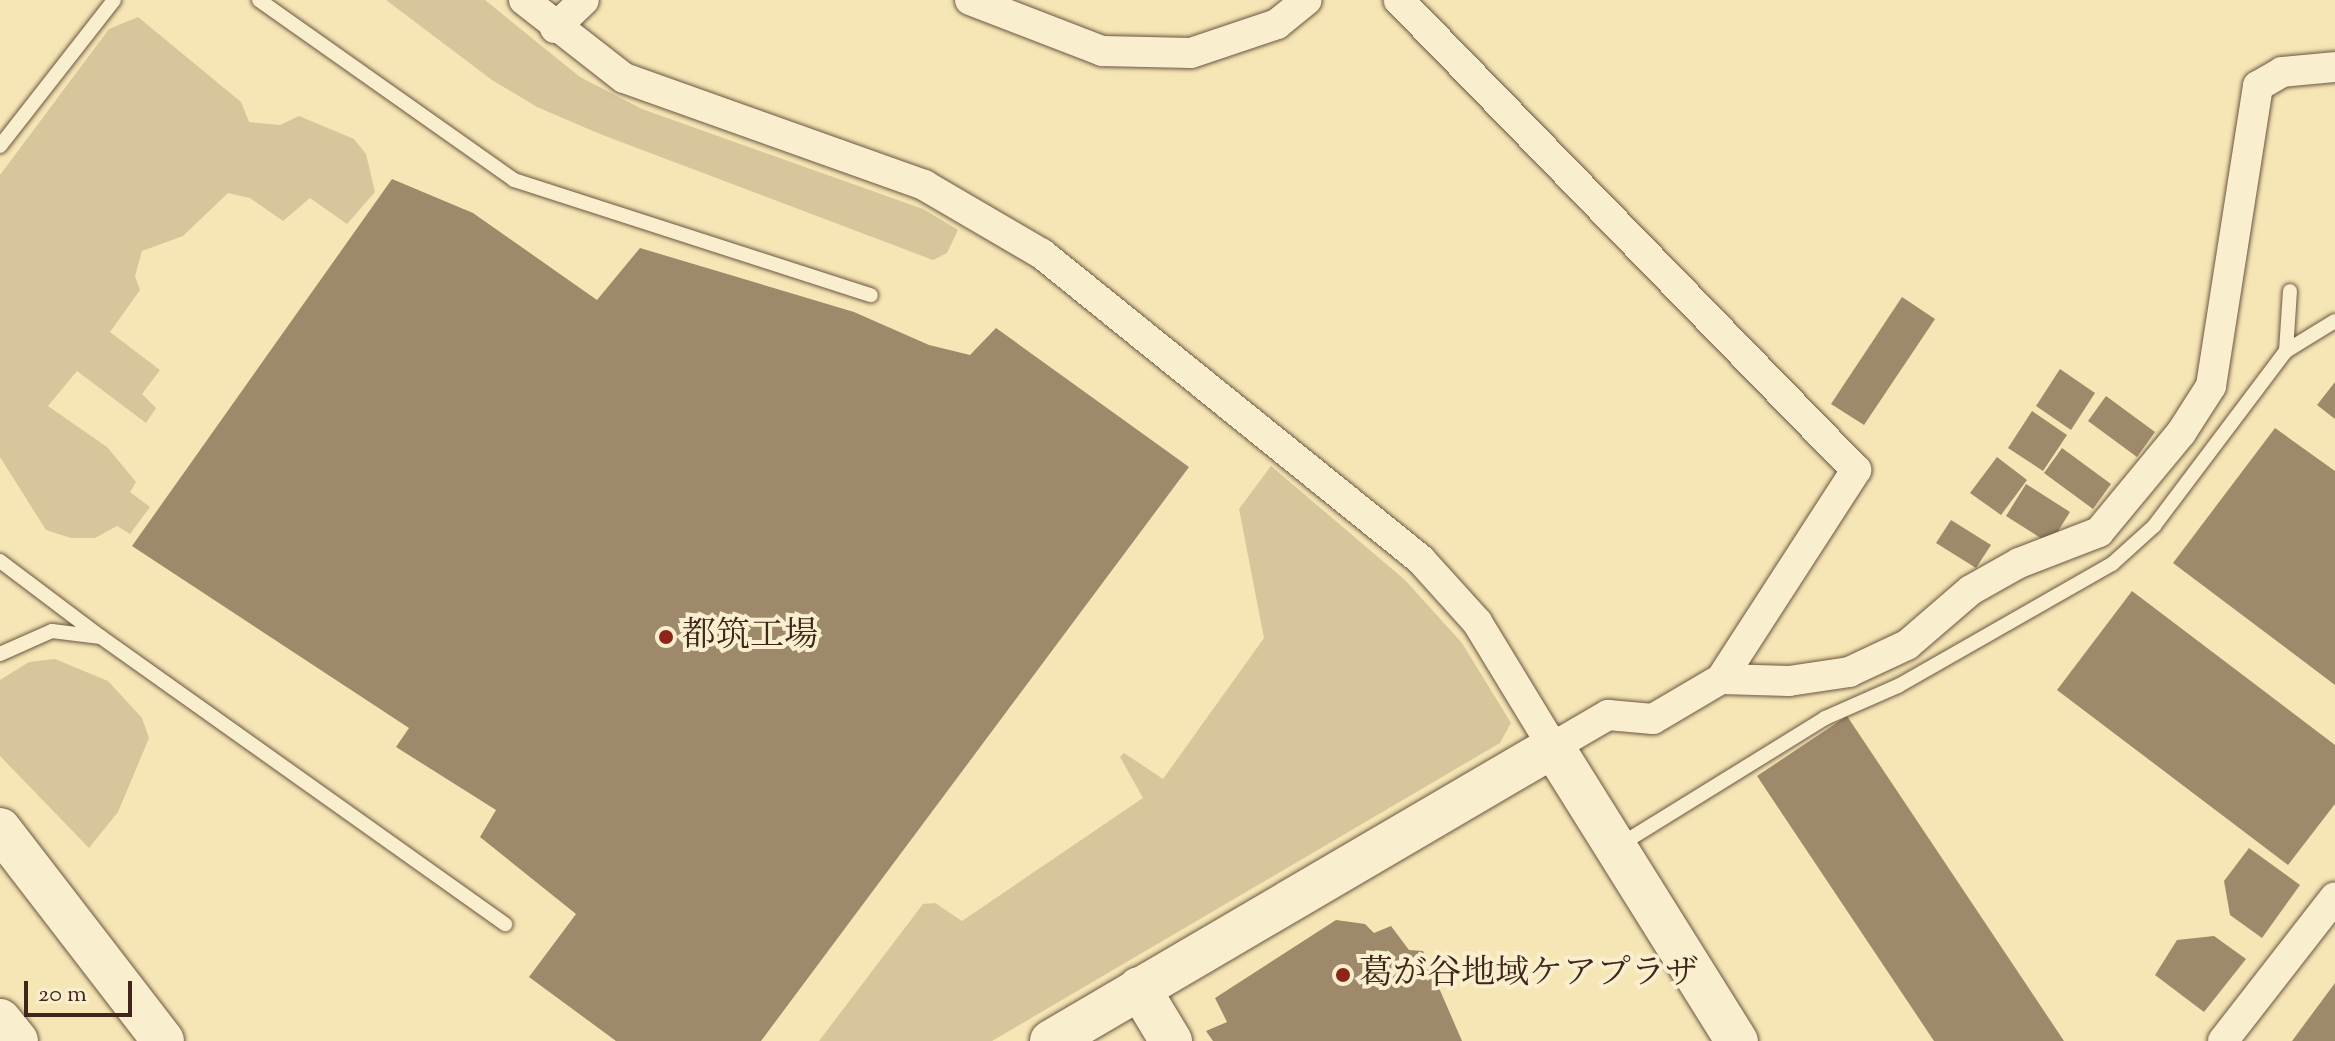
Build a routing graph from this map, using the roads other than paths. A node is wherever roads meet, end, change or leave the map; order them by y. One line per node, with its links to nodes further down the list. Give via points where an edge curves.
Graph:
1 (114, 0): 10 (lane)
2 (259, 0): 12 (lane, via 514,180)
3 (524, 0): 8 (street)
4 (584, 0): 8 (street)
5 (970, 0): 6 (street, via 1102,51 1191,53 1277,24)
6 (1307, 0)
7 (1399, 0): 18 (street, via 1856,470)
8 (555, 28): 19 (street, via 624,78 924,185 1042,254 1421,560 1477,622)
9 (2335, 67): 18 (street, via 2282,72 2258,86 2211,386 2181,433 2099,532 2019,563 1971,590 1907,645 1849,672 1789,681)
10 (0, 146)
11 (2290, 291): 14 (lane)
12 (871, 295)
13 (2335, 321): 14 (lane)
14 (2286, 351): 21 (lane, via 2154,526 2112,564 1898,686 1825,718)
15 (0, 561): 16 (lane)
16 (101, 637): 17 (lane, via 52,631); 23 (lane)
17 (0, 654)
18 (1721, 679): 19 (street, via 1653,719 1608,715)
19 (1553, 747): 21 (street); 24 (street)
20 (0, 829): 27 (street)
21 (1617, 846): 30 (street)
22 (2335, 897): 31 (street)
23 (505, 924)
24 (1139, 988): 28 (street); 29 (street)
25 (0, 1020): 26 (street)
26 (17, 1041)
27 (163, 1041)
28 (1051, 1041)
29 (1171, 1041)
30 (1737, 1041)
31 (2223, 1041)

